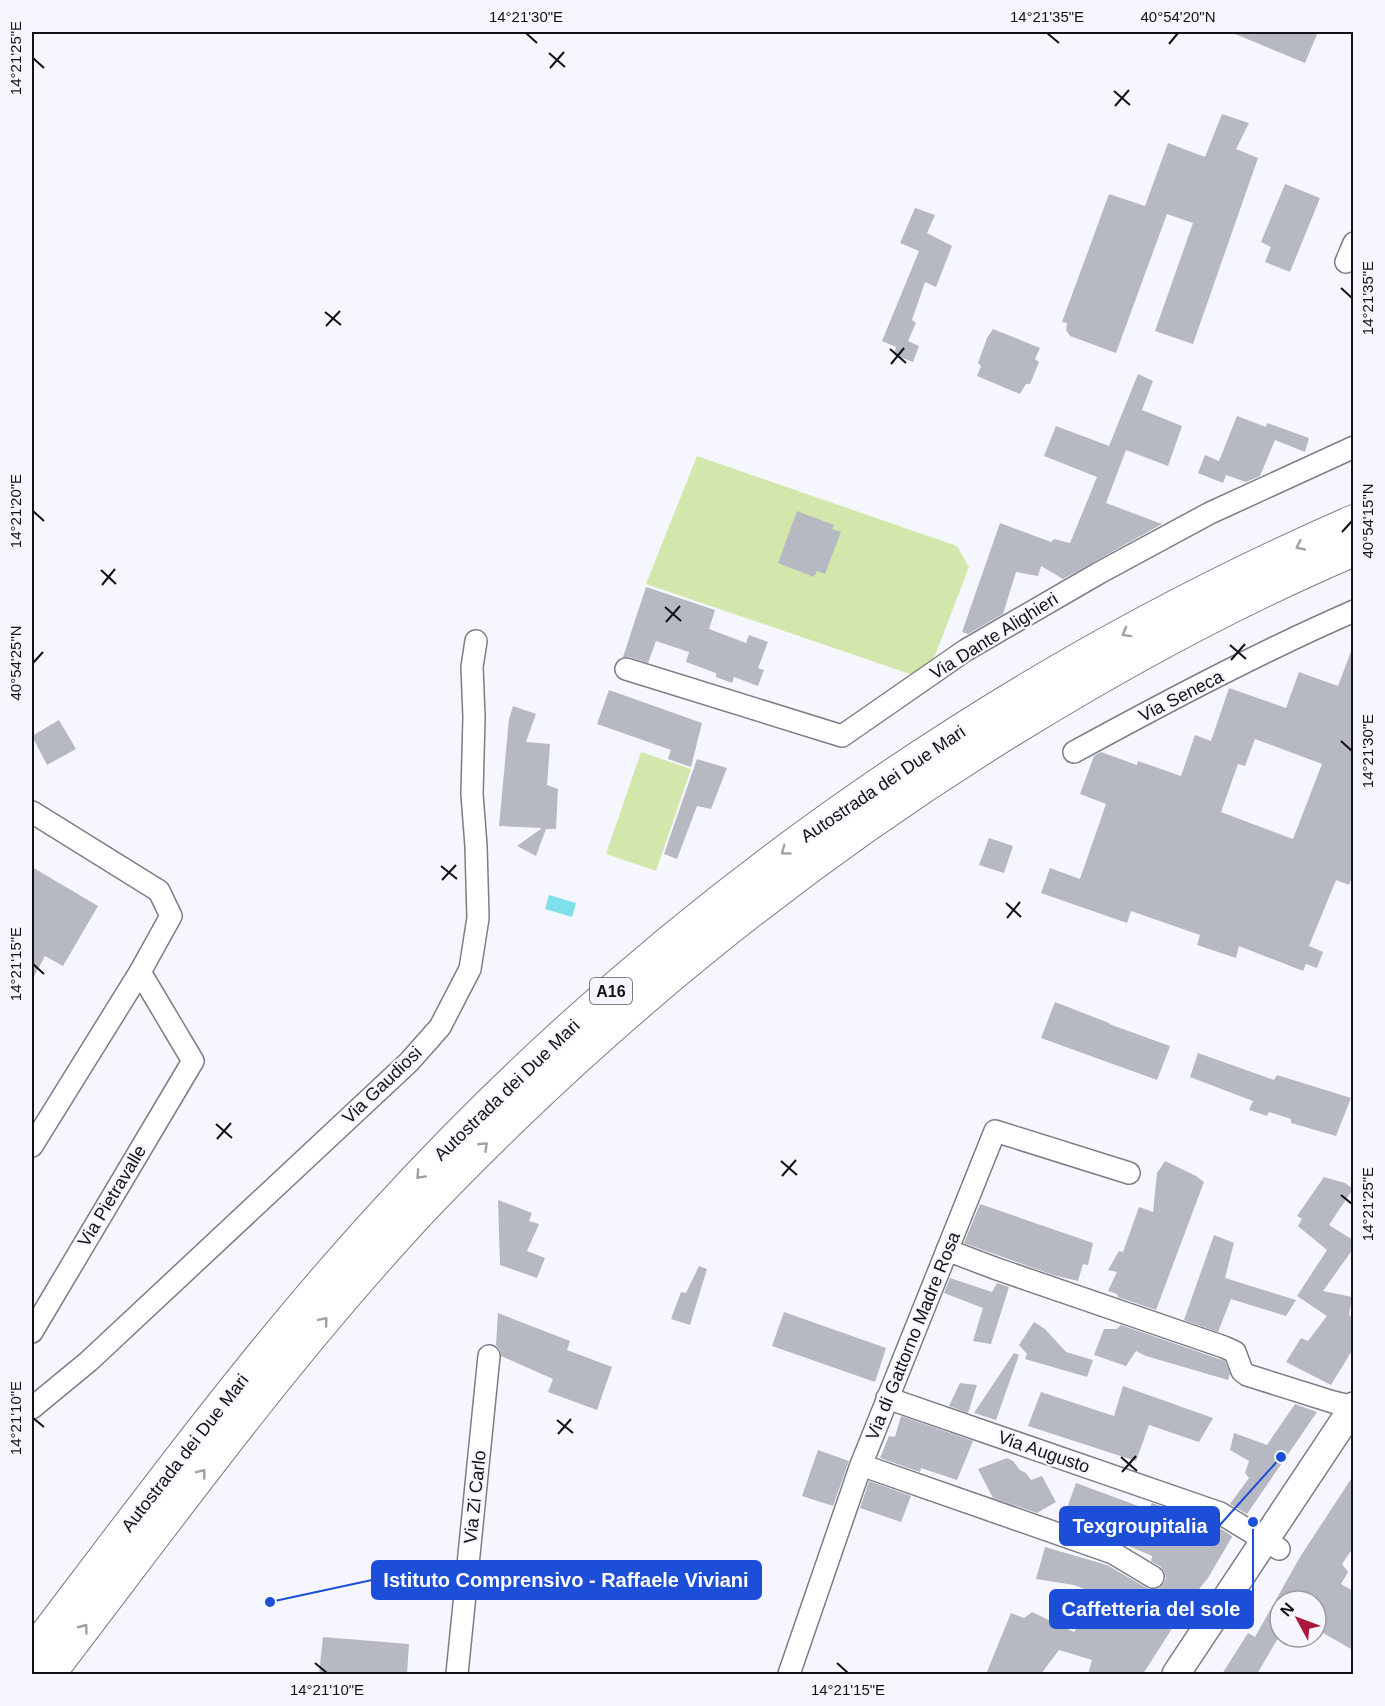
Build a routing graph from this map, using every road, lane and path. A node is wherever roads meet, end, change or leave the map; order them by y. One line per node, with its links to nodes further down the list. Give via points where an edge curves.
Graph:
1 (1353, 447): 6 (street, Via Dante Alighieri, via 1210,513 1099,573 966,650 842,736)
2 (1353, 521): 22 (highway, Autostrada dei Due Mari / A16, one-way to 22, via 1138,626 954,735 781,854 616,987 460,1133 317,1288 248,1370)
3 (1353, 550): 23 (highway, Autostrada dei Due Mari / A16, one-way to 3, via 254,1406 405,1227 555,1078 633,1007 796,875 969,756 1151,649)
4 (1353, 611): 7 (street, Via Seneca)
5 (476, 641): 17 (street, Via Gaudiosi, via 472,667 472,794 478,918 470,969 440,1027 401,1070 89,1361)
6 (626, 669)
7 (1074, 752)
8 (32, 812): 9 (street, via 159,891 171,916)
9 (140, 972): 10 (street); 13 (street, Via Pietravalle, via 193,1060)
10 (32, 1146)
11 (1129, 1173): 12 (street, Via di Gattorno Madre Rosa, via 995,1131)
12 (947, 1250): 15 (street, Via di Gattorno Madre Rosa); 16 (street, via 1224,1347 1235,1352 1247,1375)
13 (32, 1332)
14 (489, 1356): 24 (street, Via Zi Carlo)
15 (887, 1398): 19 (street, Via di Gattorno Madre Rosa); 20 (street, Via Augusto, via 1220,1513)
16 (1353, 1407): 20 (main road)
17 (32, 1408)
18 (1353, 1437): 20 (main road)
19 (861, 1465): 21 (street, via 1113,1552); 25 (street, Via di Gattorno Madre Rosa)
20 (1272, 1545): 26 (main road); 27 (main road)
21 (1153, 1577)
22 (32, 1653)
23 (49, 1674)
24 (457, 1674)
25 (789, 1674)
26 (1176, 1674)
27 (1197, 1674)

